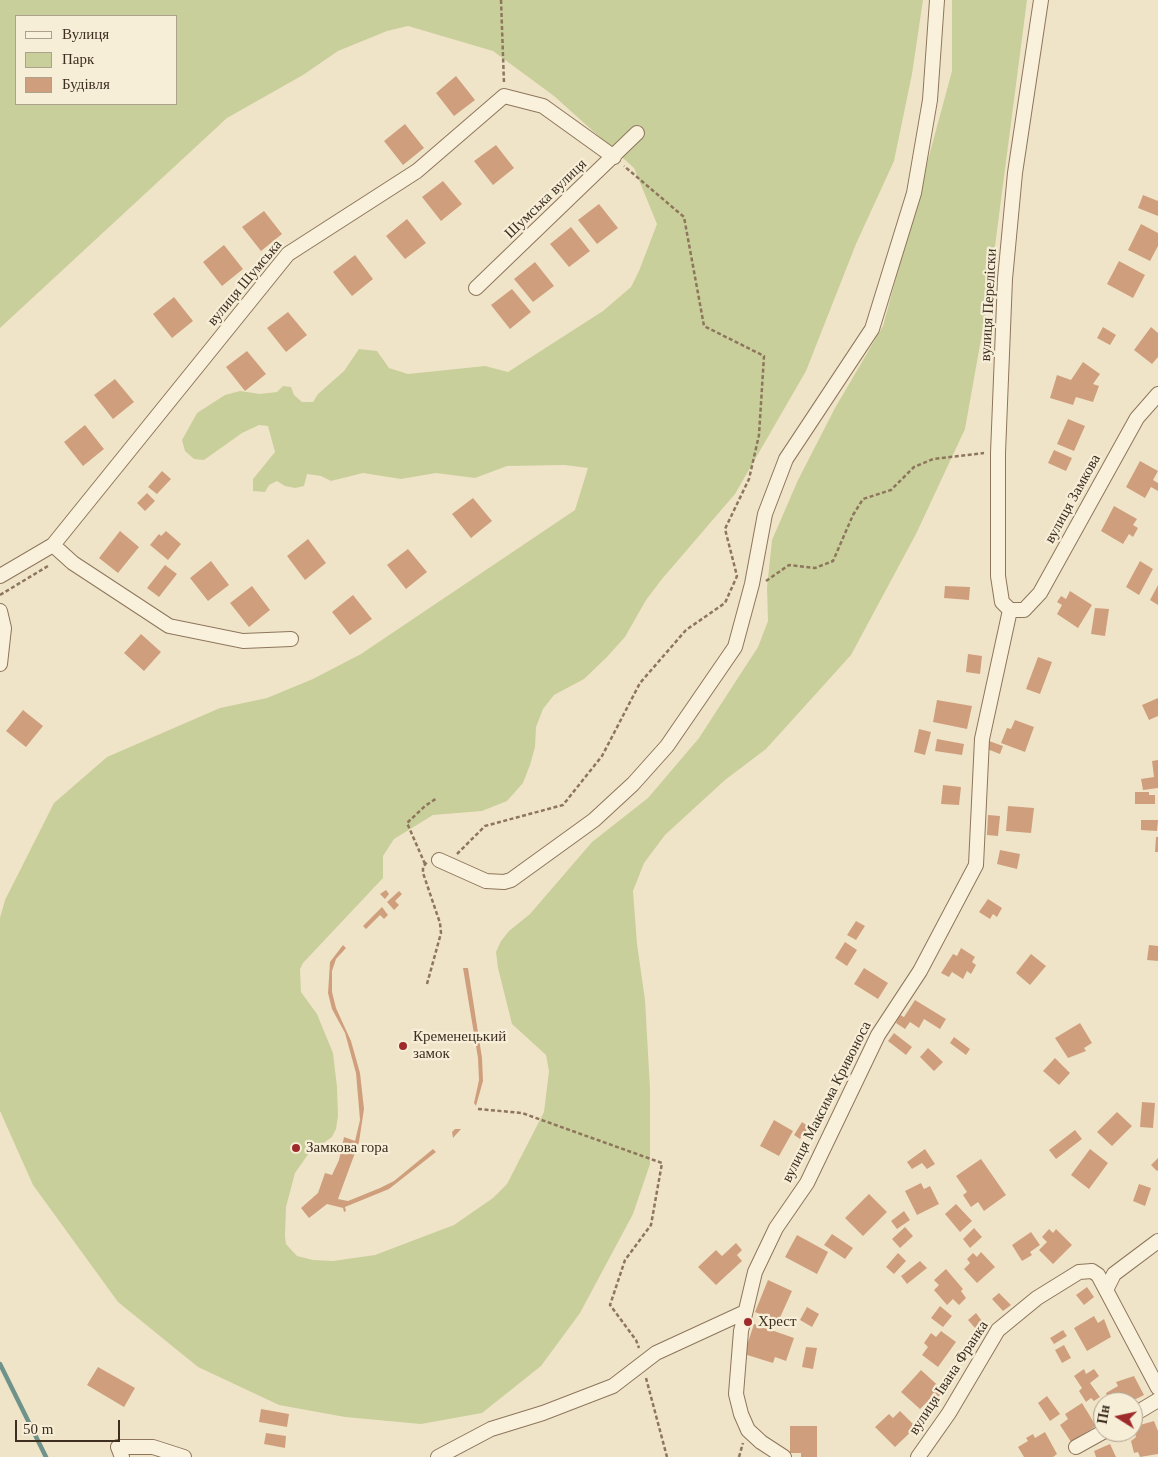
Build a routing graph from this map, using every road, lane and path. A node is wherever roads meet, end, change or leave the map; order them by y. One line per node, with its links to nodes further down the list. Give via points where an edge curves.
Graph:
1 (501, 0): 4 (path)
2 (937, 0): 12 (street, via 930,100 914,193 872,329 786,459 765,514)
3 (1041, 0): 9 (street, вулиця Переліски, via 1015,173 1005,279)
4 (504, 96): 6 (street, via 542,106); 10 (street, вулиця Шумська, via 417,171 288,254)
5 (637, 132): 6 (street, Шумська вулиця)
6 (614, 157): 7 (street, Шумська вулиця); 18 (path, via 684,217 704,326 764,356 759,435 750,479 725,529 737,576 725,602 686,630 640,683 602,756 563,805 485,826)
7 (476, 288)
8 (1158, 394): 13 (street, вулиця Замкова, via 1137,418 1040,593 1024,610)
9 (998, 453): 12 (path, via 933,459 914,468 891,490 863,499 833,561 814,568 789,565 769,580); 13 (street, вулиця Переліски, via 998,576 1002,602)
10 (53, 545): 11 (street, вулиця Шумська); 15 (street, via 73,563 169,626 243,641)
11 (0, 576)
12 (752, 584): 18 (street, via 735,647 667,746 600,814 511,880 486,881)
13 (1010, 610): 24 (street, вулиця Максима Кривоноса, via 982,739 976,865 920,971 878,1035 807,1183 764,1250)
14 (0, 611): 16 (street, via 4,628)
15 (291, 639)
16 (0, 664)
17 (437, 798): 19 (path, via 407,823)
18 (443, 862): 19 (path, via 429,860)
19 (425, 864): 20 (path, via 422,867 424,878 441,933)
20 (427, 984)
21 (478, 1109): 25 (path, via 522,1113 662,1163 651,1225 625,1260 610,1305 636,1340)
22 (1158, 1241): 23 (street, via 1114,1274)
23 (1106, 1290): 26 (street); 36 (street, вулиця Івана Франка, via 1098,1275 1092,1271 1079,1272 1037,1298 998,1330 949,1413)
24 (745, 1312): 25 (street, via 656,1353); 35 (street, вулиця Максима Кривоноса, via 736,1394 741,1414 748,1430)
25 (643, 1363): 33 (street, via 612,1386 491,1429); 34 (path)
26 (1158, 1388)
27 (1158, 1400): 28 (street)
28 (1143, 1409)
29 (1093, 1438): 30 (street)
30 (1076, 1447)
31 (122, 1457): 32 (street, via 118,1447 153,1447)
32 (184, 1457)
33 (438, 1457)
34 (667, 1457)
35 (784, 1457)
36 (918, 1457)

